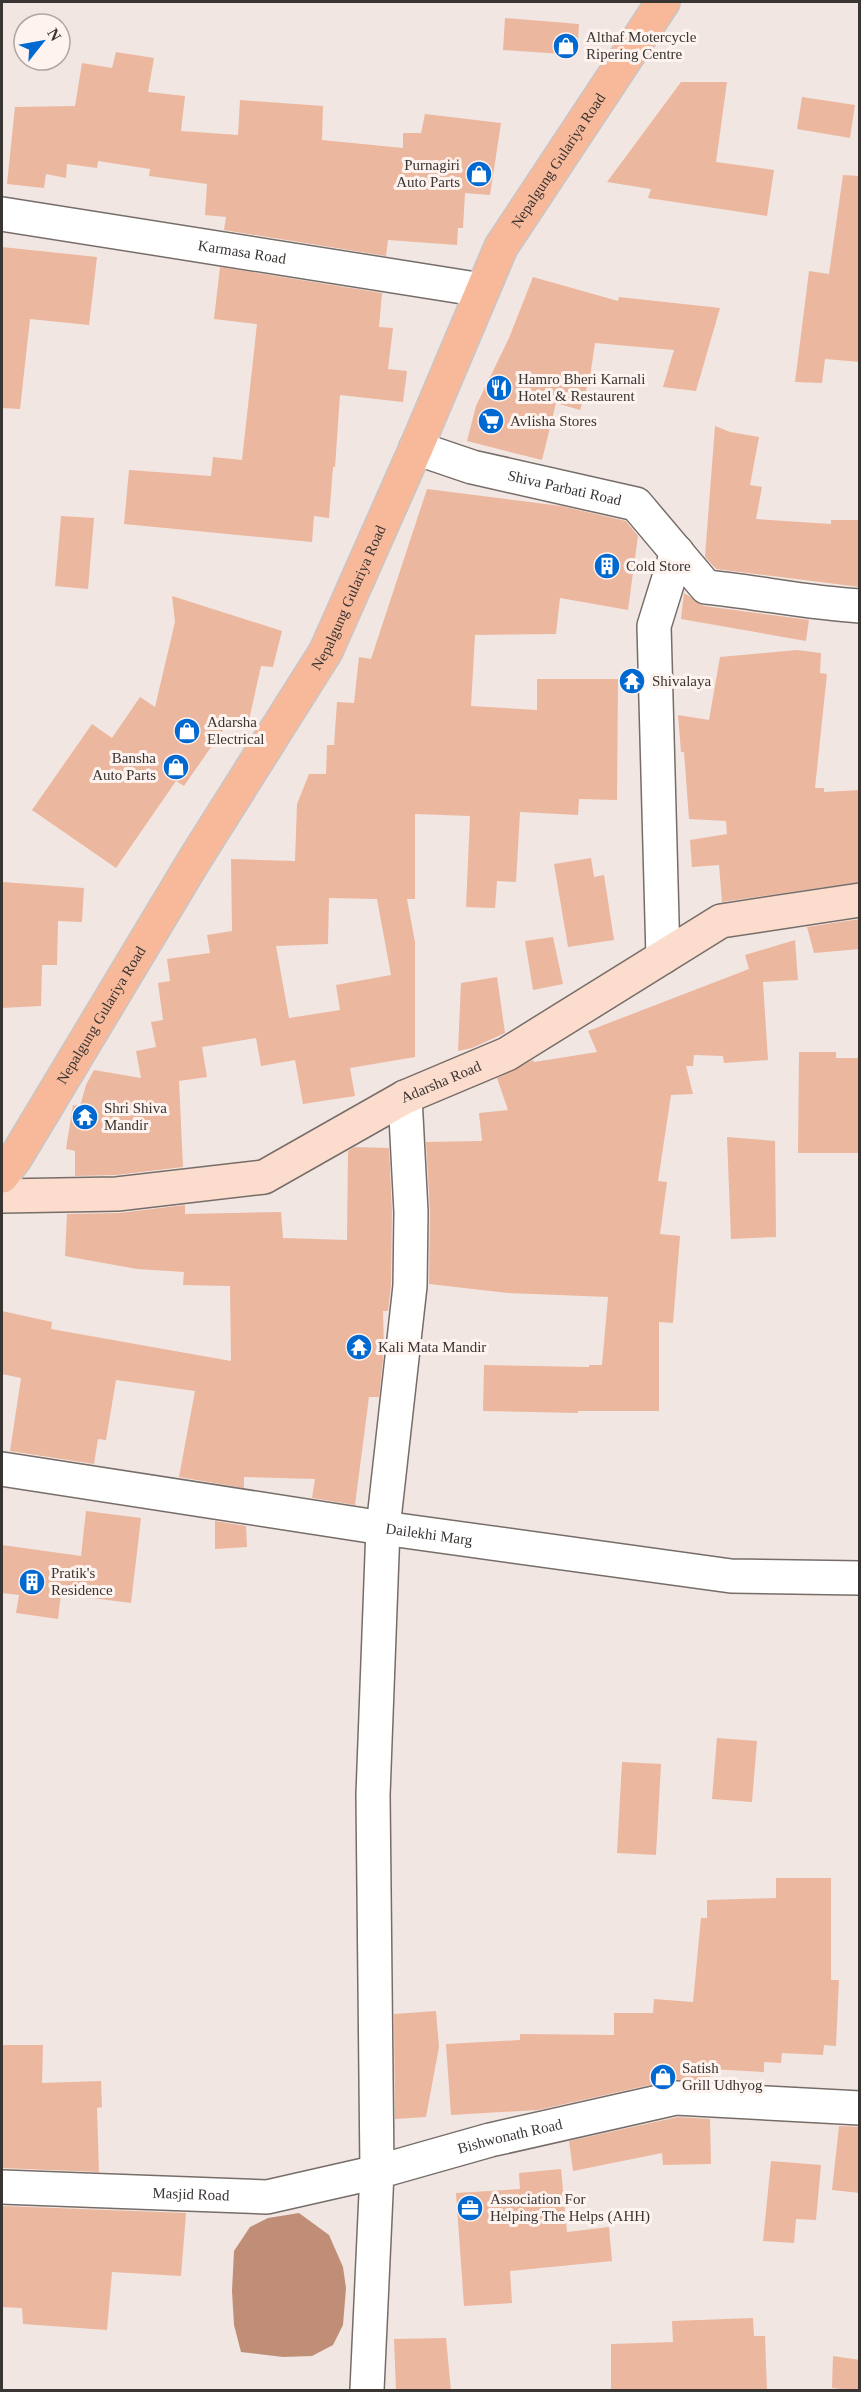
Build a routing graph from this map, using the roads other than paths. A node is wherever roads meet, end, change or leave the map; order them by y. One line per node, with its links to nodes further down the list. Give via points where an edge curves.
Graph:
1 (663, 2): 3 (main road, Nepalgung Gulariya Road, via 501,247)
2 (2, 214): 3 (street, Karmasa Road)
3 (482, 290): 4 (main road, Nepalgung Gulariya Road)
4 (416, 448): 5 (street, Shiva Parbati Road, via 472,467 636,504); 10 (main road, Nepalgung Gulariya Road, via 326,651)
5 (676, 552): 6 (street, Shiva Parbati Road, via 706,587); 8 (street, via 654,626)
6 (860, 606)
7 (860, 900): 8 (main road, Adarsha Road, via 721,921)
8 (663, 957): 9 (main road, Adarsha Road, via 507,1054)
9 (405, 1097): 11 (main road, Adarsha Road, via 264,1177 117,1194); 13 (street, via 410,1286)
10 (2, 1176)
11 (2, 1196)
12 (2, 1469): 13 (street, Dailekhi Marg)
13 (383, 1527): 14 (street, Dailekhi Marg, via 731,1576); 16 (street, via 373,1795)
14 (860, 1578)
15 (860, 2108): 16 (street, Bishwonath Road, via 676,2098 490,2140)
16 (377, 2172): 17 (street, Masjid Road, via 267,2197); 18 (street)
17 (2, 2187)
18 (367, 2391)

